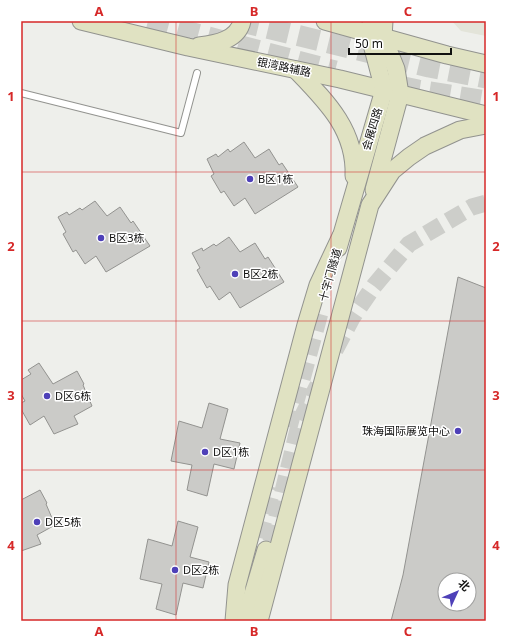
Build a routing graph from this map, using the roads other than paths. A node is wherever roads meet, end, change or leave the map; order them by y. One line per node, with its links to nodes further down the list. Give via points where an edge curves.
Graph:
1 (81, 21): 5 (main road, 银湾路辅路)
2 (242, 21): 5 (main road, via 241,29 229,39)
3 (325, 21): 4 (main road)
4 (377, 28): 6 (main road, via 447,55); 9 (main road, via 396,69)
5 (188, 47): 7 (main road, 银湾路辅路)
6 (486, 64)
7 (296, 70): 9 (main road, 银湾路辅路); 13 (main road, via 320,94 342,123 350,141 354,164)
8 (197, 73): 10 (lane, via 181,133)
9 (392, 92): 11 (main road, 银湾路辅路); 13 (main road, 会展四路); 14 (main road, 会展四路)
10 (21, 93)
11 (486, 115)
12 (486, 125): 14 (main road, via 460,130 409,156 392,171)
13 (353, 194): 15 (main road, 会展四路)
14 (370, 205): 19 (main road, 会展四路)
15 (341, 236): 16 (main road, 十字门隧道); 17 (main road, via 318,285 306,324 237,585); 18 (main road, via 338,304)
16 (320, 313)
17 (234, 621)
18 (246, 621)
19 (260, 621)

